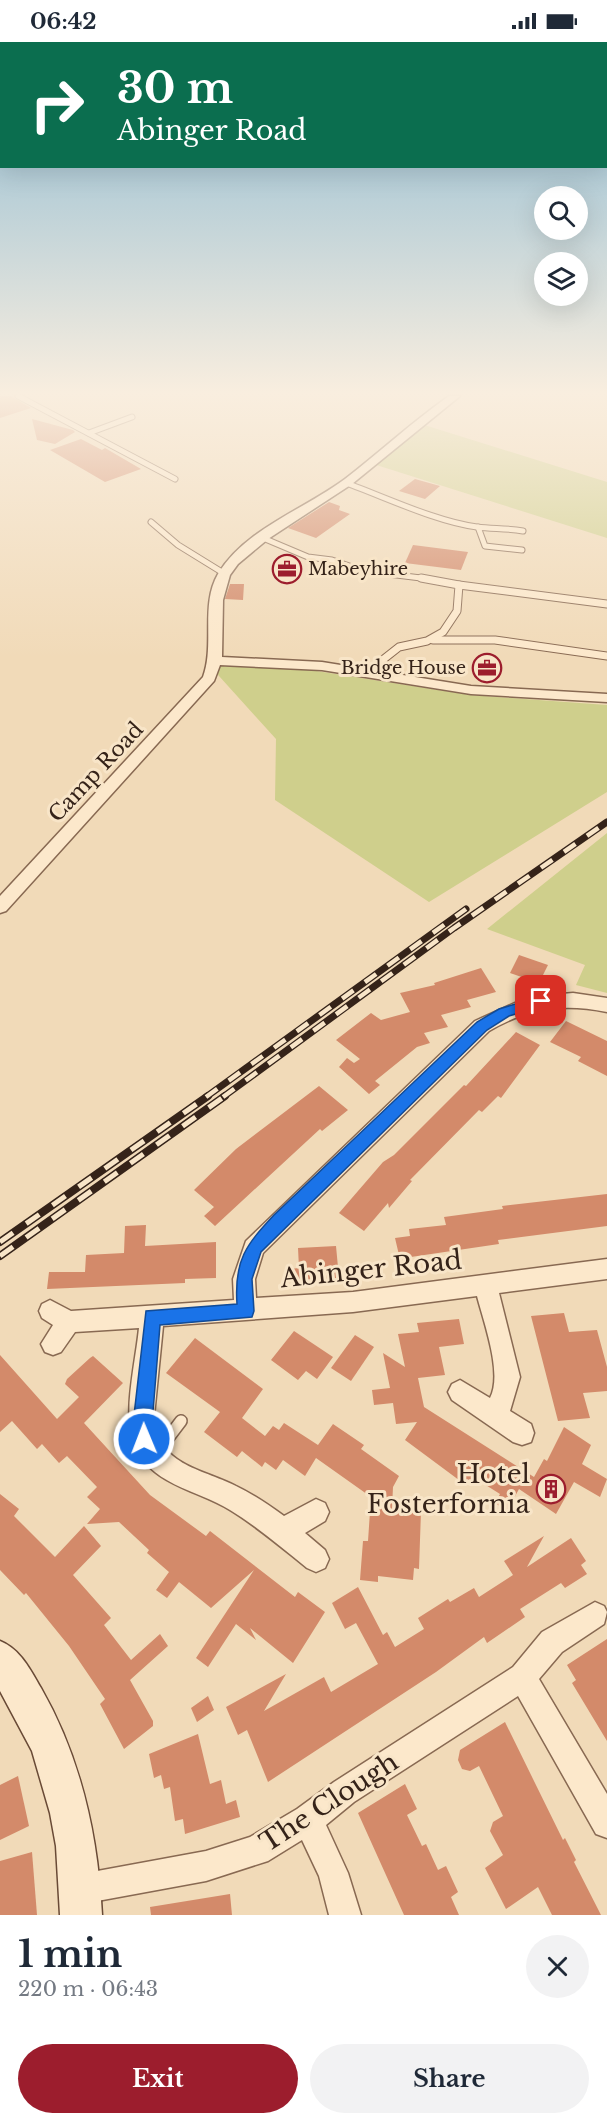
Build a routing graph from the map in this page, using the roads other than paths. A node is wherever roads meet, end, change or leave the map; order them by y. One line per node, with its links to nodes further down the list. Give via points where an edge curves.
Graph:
1 (346, 483): 6 (street)
2 (347, 483): 4 (lane)
3 (152, 522): 8 (lane, via 178,545)
4 (478, 527): 5 (lane); 7 (lane, via 485,546)
5 (523, 531)
6 (263, 538): 8 (street); 9 (lane, via 308,557 332,560 363,571)
7 (522, 550)
8 (225, 574): 13 (street, via 218,597)
9 (459, 585): 10 (lane); 11 (lane, via 454,619)
10 (607, 604)
11 (428, 641): 12 (lane, via 484,640); 14 (lane, via 406,644 377,661)
12 (607, 656)
13 (215, 661): 14 (street, via 293,664); 16 (street, Camp Road, via 203,686)
14 (366, 673): 15 (street, via 482,691)
15 (607, 698)
16 (0, 907)
17 (607, 1005): 20 (street, via 578,998 527,1003 482,1026 254,1248 244,1279)
18 (607, 1269): 19 (street, Abinger Road)
19 (486, 1285): 20 (street, Abinger Road); 24 (street, via 508,1377)
20 (246, 1311): 21 (street, Abinger Road)
21 (152, 1317): 22 (street, Abinger Road, via 59,1317); 27 (street, via 142,1424 144,1439)
22 (53, 1344)
23 (460, 1392): 24 (street)
24 (495, 1414): 26 (street)
25 (181, 1421): 27 (lane)
26 (522, 1433)
27 (155, 1456): 29 (street, via 176,1472 238,1500)
28 (316, 1512): 29 (street)
29 (283, 1531): 30 (street)
30 (316, 1559)
31 (595, 1615): 33 (street, The Clough, via 552,1642)
32 (0, 1659): 36 (street, via 35,1712 56,1760 71,1815)
33 (523, 1677): 34 (street, The Clough, via 344,1792); 35 (street)
34 (308, 1820): 36 (street, The Clough, via 257,1850); 37 (street, via 333,1873)
35 (607, 1823)
36 (81, 1902)
37 (345, 1915)

